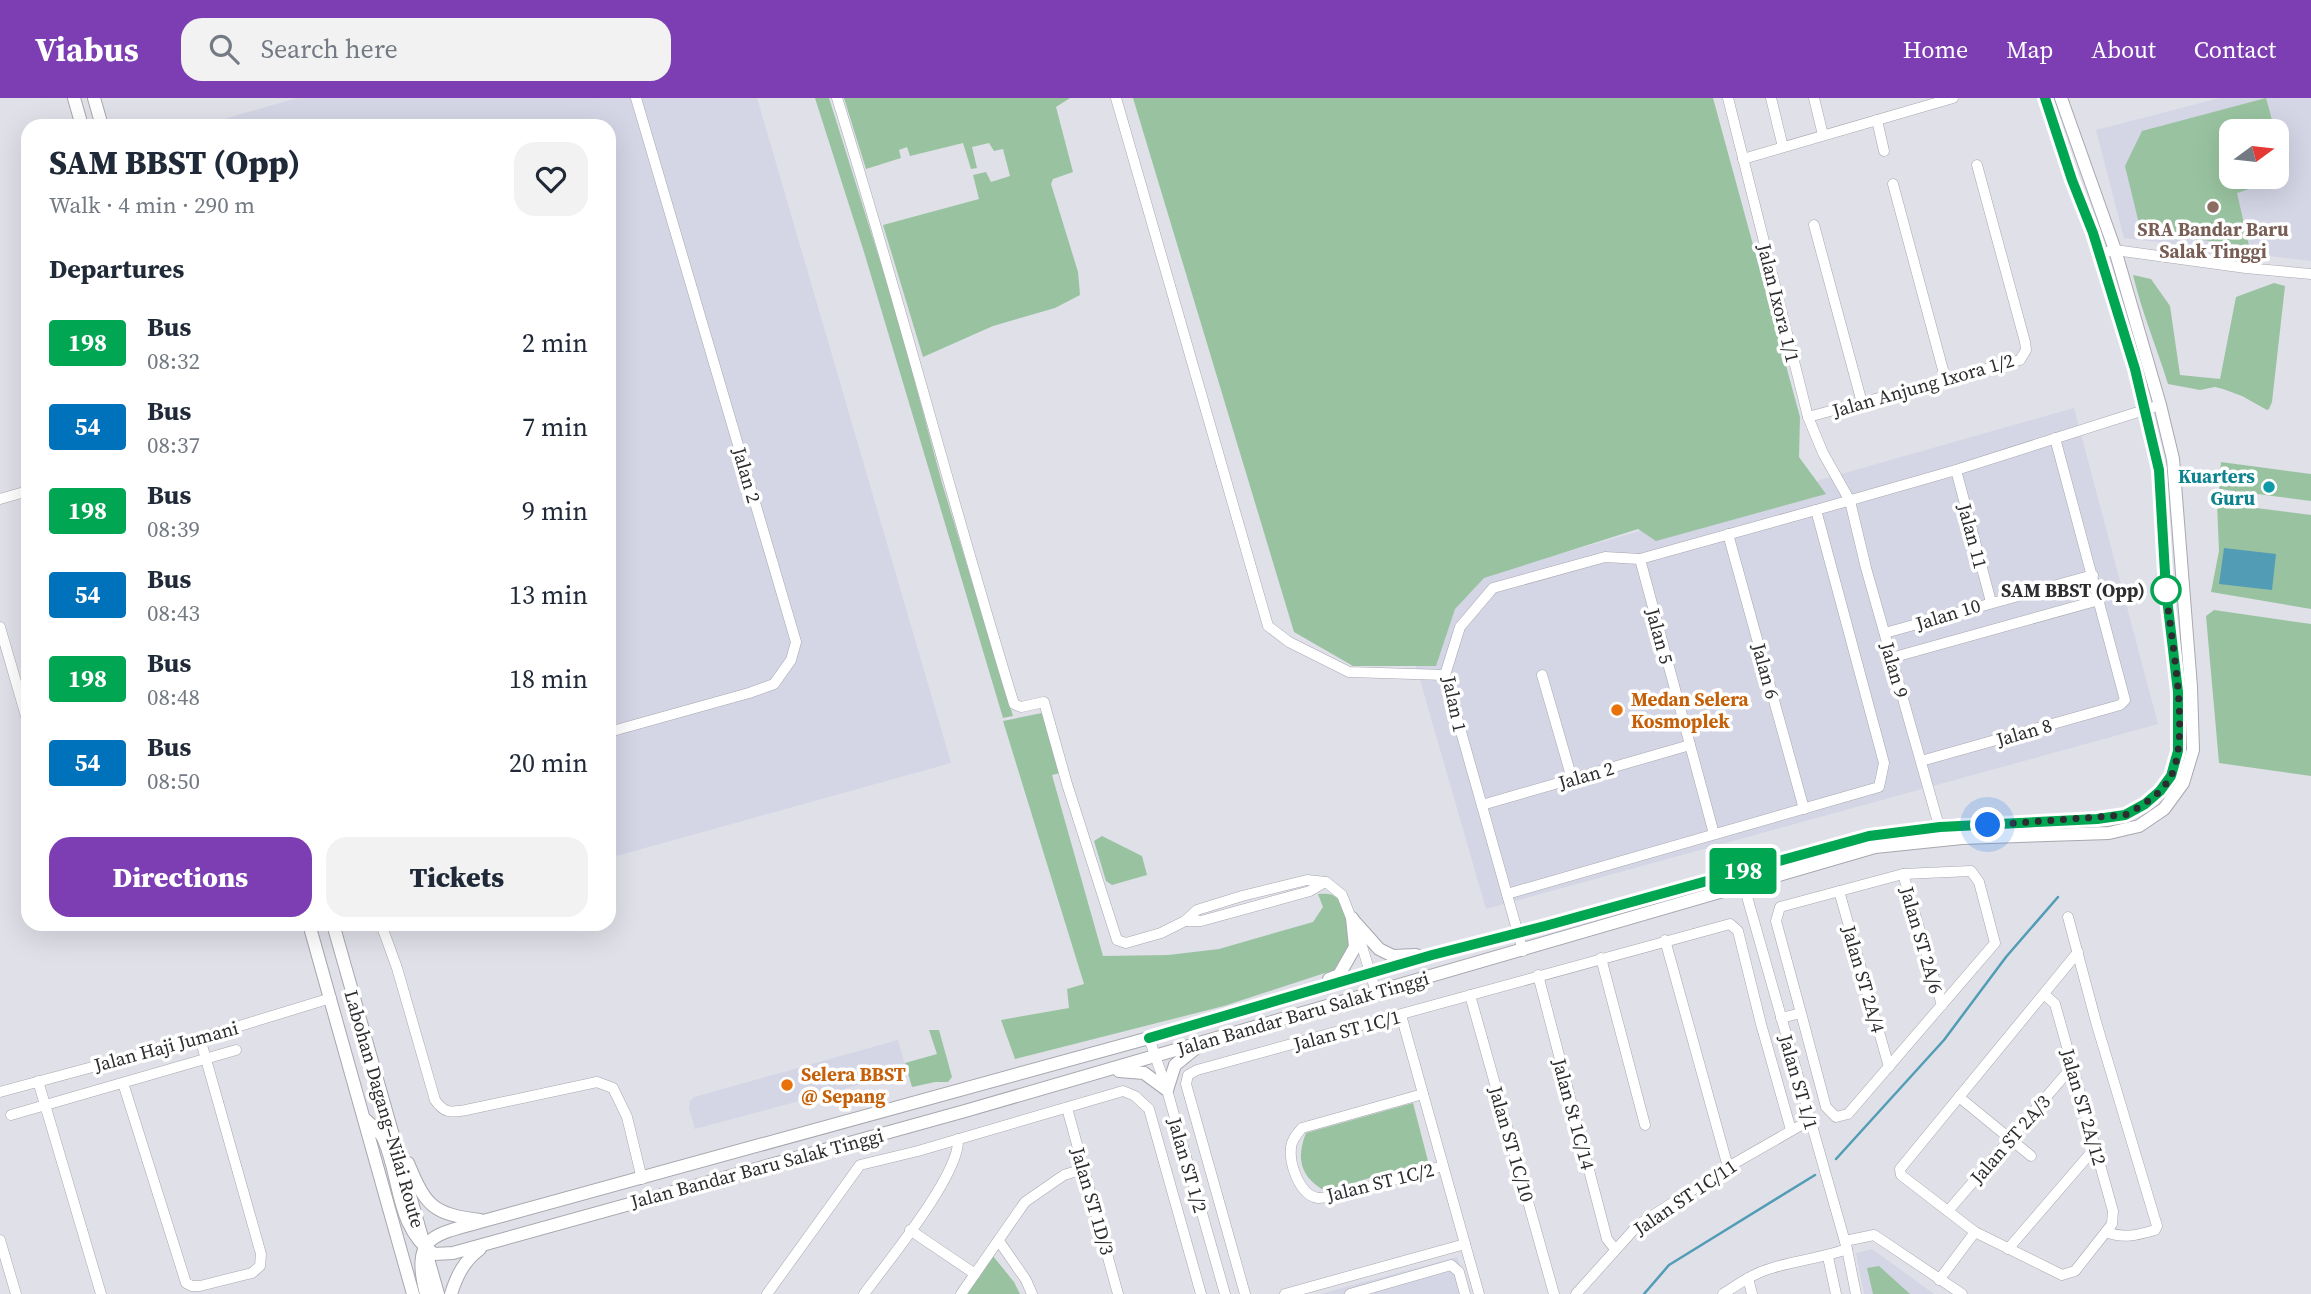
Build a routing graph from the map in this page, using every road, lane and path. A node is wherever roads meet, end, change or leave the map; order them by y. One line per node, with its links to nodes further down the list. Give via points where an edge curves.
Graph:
1 (74, 98): 12 (main road)
2 (94, 98): 13 (main road)
3 (636, 98): 47 (street, Jalan 2, via 796,642 791,660 774,684)
4 (837, 98): 61 (street, via 1014,704 1044,702 1117,940 1126,943 1161,933 1197,910 1307,880 1326,882 1342,895)
5 (1116, 98): 44 (street, via 1269,626 1289,642 1349,672)
6 (1728, 98): 18 (street, Jalan Ixora 1/1)
7 (1771, 98): 16 (street)
8 (1814, 98): 15 (street)
9 (1953, 98): 14 (street)
10 (2045, 98): 23 (main road, Jalan Bandar Baru Salak Tinggi)
11 (2061, 98): 22 (main road, Jalan Bandar Baru Salak Tinggi)
12 (80, 119)
13 (100, 119)
14 (1877, 120): 15 (street); 17 (street)
15 (1824, 135): 16 (street)
16 (1783, 147): 18 (street)
17 (1884, 151)
18 (1743, 159): 29 (street, Jalan Ixora 1/1)
19 (1977, 165): 25 (street, Jalan Anjung Ixora 1/2, via 2026,350 2020,360)
20 (1893, 184): 25 (street)
21 (1814, 225): 26 (street)
22 (2115, 250): 23 (street); 24 (street); 27 (main road, Jalan Bandar Baru Salak Tinggi)
23 (2099, 254): 28 (main road, Jalan Bandar Baru Salak Tinggi)
24 (2311, 274)
25 (1947, 381): 26 (street, Jalan Anjung Ixora 1/2)
26 (1862, 403): 29 (street, Jalan Anjung Ixora 1/2)
27 (2160, 405): 28 (street); 53 (main road, Jalan Bandar Baru Salak Tinggi, via 2173,459 2191,687 2193,750 2183,783 2164,809 2139,826 2109,833)
28 (2144, 410): 30 (street); 53 (main road, Jalan Bandar Baru Salak Tinggi, via 2159,470 2178,692 2178,751 2171,776 2145,804 2125,815)
29 (1808, 417): 34 (street, Jalan Ixora 1/1)
30 (2055, 438): 31 (street); 38 (street)
31 (1956, 470): 34 (street); 40 (street, Jalan 11)
32 (21, 493): 33 (street)
33 (0, 499)
34 (1850, 500): 35 (street); 42 (street, Jalan 9)
35 (1816, 510): 36 (street); 52 (street, via 1884,763 1879,787)
36 (1728, 534): 37 (street); 52 (street, Jalan 6)
37 (1640, 559): 44 (street, Jalan 1, via 1614,556 1493,588 1460,627); 48 (street, Jalan 5)
38 (2093, 575): 39 (street); 40 (street, Jalan 10)
39 (2099, 600): 43 (street, Jalan 10); 49 (street, Jalan 8, via 2125,700 2120,705)
40 (1991, 601): 42 (street, Jalan 10)
41 (0, 626): 46 (street)
42 (1885, 633): 43 (street, Jalan 9)
43 (1891, 658): 49 (street, Jalan 9)
44 (1445, 675): 51 (street, Jalan 1)
45 (1542, 675): 50 (street)
46 (21, 699)
47 (616, 730)
48 (1690, 744): 50 (street, Jalan 2); 54 (street, Jalan 5)
49 (1921, 761): 53 (street, Jalan 9)
50 (1572, 779): 51 (street, Jalan 2)
51 (1482, 805): 59 (street, Jalan 1)
52 (1804, 809): 54 (street)
53 (1940, 833): 55 (main road, Jalan Bandar Baru Salak Tinggi, via 1869,836); 57 (main road, Jalan Bandar Baru Salak Tinggi, via 1875,847)
54 (1714, 834): 59 (street)
55 (1740, 872): 57 (street, Jalan ST 1/1); 65 (main road, Jalan Bandar Baru Salak Tinggi)
56 (1903, 874): 58 (street); 78 (street, Jalan ST 2A/6); 78 (street, via 1971,871 1979,882 1995,943)
57 (1744, 887): 67 (main road, Jalan Bandar Baru Salak Tinggi); 81 (street, Jalan ST 1/1)
58 (1839, 891): 79 (street, via 1780,906 1776,921); 88 (street, Jalan ST 2A/4)
59 (1507, 894): 65 (street, Jalan 1)
60 (2068, 917): 68 (street)
61 (1352, 918): 69 (main road, via 1372,943 1393,956); 71 (street); 77 (main road, via 1355,947 1339,975)
62 (311, 931): 76 (main road, Labohan Dagang–Nilai Route)
63 (335, 931): 102 (main road, Labohan Dagang–Nilai Route)
64 (384, 931): 112 (street, via 435,1100 443,1111 597,1082 613,1088 628,1117)
65 (1518, 932): 67 (street, Jalan 1); 69 (main road, Jalan Bandar Baru Salak Tinggi)
66 (1665, 940): 70 (street, Jalan ST 1C/1); 104 (street, Jalan ST 1C/1, via 1724,923 1738,931); 110 (street)
67 (1523, 951): 73 (main road, Jalan Bandar Baru Salak Tinggi)
68 (2078, 952): 74 (street); 117 (street, via 2157,1226 2120,1237)
69 (1432, 955): 71 (main road, Jalan Bandar Baru Salak Tinggi)
70 (1601, 958): 72 (street, Jalan ST 1C/1); 103 (street)
71 (1370, 974): 73 (street); 77 (main road, Jalan Bandar Baru Salak Tinggi)
72 (1538, 975): 75 (street, Jalan ST 1C/1); 126 (street, Jalan St 1C/14, via 1607,1238)
73 (1376, 992): 84 (main road, Jalan Bandar Baru Salak Tinggi)
74 (2044, 994): 89 (street, Jalan ST 2A/12, via 2054,1004); 96 (street)
75 (1470, 995): 80 (street, Jalan ST 1C/1); 152 (street, Jalan ST 1C/10)
76 (331, 998): 82 (street, Jalan Haji Jumani); 100 (main road, Labohan Dagang–Nilai Route)
77 (1263, 1004): 83 (main road, Jalan Bandar Baru Salak Tinggi)
78 (1941, 1005): 88 (street)
79 (1801, 1013): 81 (street); 88 (street, via 1826,1107 1836,1117 1848,1114)
80 (1401, 1015): 95 (street); 146 (street, Jalan ST 1C/1, via 1188,1075 1186,1084)
81 (1781, 1018): 101 (street, Jalan ST 1/1)
82 (200, 1038): 87 (street); 91 (street, Jalan Haji Jumani)
83 (1149, 1038): 86 (street, Jalan ST 1/2); 112 (main road, Jalan Bandar Baru Salak Tinggi)
84 (1213, 1038): 86 (main road, Jalan Bandar Baru Salak Tinggi); 93 (main road, via 1175,1065)
85 (236, 1050): 87 (street)
86 (1156, 1056): 90 (main road, Jalan Bandar Baru Salak Tinggi); 93 (street, Jalan ST 1/2)
87 (207, 1059): 92 (street); 92 (street, via 261,1254 260,1266 252,1273 200,1286 186,1283)
88 (1889, 1066)
89 (2072, 1067): 106 (street, Jalan ST 2A/3); 107 (street, Jalan ST 2A/12)
90 (1104, 1071): 93 (main road, via 1144,1073); 116 (main road, Jalan Bandar Baru Salak Tinggi)
91 (38, 1081): 94 (street, Jalan Haji Jumani); 97 (street)
92 (123, 1083): 97 (street)
93 (1167, 1090): 145 (street, Jalan ST 1/2)
94 (0, 1092)
95 (1423, 1094): 109 (street); 109 (street, Jalan ST 1C/2, via 1302,1128 1293,1139 1294,1167 1299,1182 1317,1198)
96 (1959, 1097): 106 (street); 114 (street, via 1900,1169 1901,1175)
97 (45, 1104): 99 (street); 134 (street)
98 (1067, 1108): 105 (street); 111 (street, Jalan ST 1D/3); 144 (street, via 1124,1091 1149,1109)
99 (11, 1115)
100 (366, 1120): 125 (main road, via 383,1137 407,1219); 135 (main road, Labohan Dagang–Nilai Route)
101 (1810, 1120): 104 (street, Jalan ST 1C/11); 124 (street, Jalan ST 1/1)
102 (389, 1121): 115 (main road, via 420,1193 453,1216); 125 (main road, Labohan Dagang–Nilai Route)
103 (1645, 1125)
104 (1791, 1130): 110 (street, Jalan ST 1C/11)
105 (958, 1139): 118 (street, via 948,1174); 139 (street, via 860,1165)
106 (2011, 1139): 108 (street); 114 (street, Jalan ST 2A/3)
107 (2095, 1148): 117 (street, Jalan ST 2A/12, via 2113,1211); 127 (street)
108 (2031, 1156)
109 (1443, 1166): 122 (street)
110 (1728, 1167): 126 (street, Jalan ST 1C/11, via 1638,1225)
111 (1083, 1169): 121 (street, via 1064,1175 1026,1202); 143 (street, Jalan ST 1D/3)
112 (642, 1179): 113 (main road, Jalan Bandar Baru Salak Tinggi)
113 (567, 1199): 115 (main road, Jalan Bandar Baru Salak Tinggi); 116 (main road)
114 (1948, 1211): 119 (street)
115 (487, 1220): 125 (main road, Jalan Bandar Baru Salak Tinggi, via 433,1236)
116 (572, 1220): 123 (main road, Jalan Bandar Baru Salak Tinggi)
117 (2109, 1228): 127 (street, via 2075,1271 2062,1275)
118 (910, 1230): 129 (street); 140 (street)
119 (1975, 1232): 127 (street); 132 (street)
120 (0, 1240): 133 (street)
121 (999, 1241): 129 (street); 142 (street)
122 (1465, 1244): 131 (street); 151 (street)
123 (486, 1245): 125 (main road, Jalan Bandar Baru Salak Tinggi, via 441,1255); 138 (main road, via 458,1273)
124 (1846, 1245): 128 (street); 132 (street, via 1874,1235); 157 (street, Jalan ST 1/1)
125 (424, 1247): 136 (main road, via 420,1265); 137 (main road, Labohan Dagang–Nilai Route)
126 (1615, 1249): 153 (street, Jalan ST 1C/11)
127 (2008, 1250)
128 (1828, 1257): 130 (street, via 1771,1268); 156 (street)
129 (975, 1274): 141 (street)
130 (1748, 1278): 154 (street); 155 (street)
131 (1340, 1279): 147 (street); 148 (street)
132 (1939, 1280): 158 (street)
133 (16, 1294)
134 (101, 1294)
135 (413, 1294)
136 (426, 1294)
137 (438, 1294)
138 (452, 1294)
139 (767, 1294)
140 (864, 1294)
141 (961, 1294)
142 (1032, 1294)
143 (1118, 1294)
144 (1201, 1294)
145 (1225, 1294)
146 (1245, 1294)
147 (1285, 1294)
148 (1345, 1294)
149 (1350, 1294): 150 (street, via 1451,1265 1460,1272)
150 (1465, 1294)
151 (1479, 1294)
152 (1554, 1294)
153 (1576, 1294)
154 (1723, 1294)
155 (1752, 1294)
156 (1836, 1294)
157 (1856, 1294)
158 (1962, 1294)

